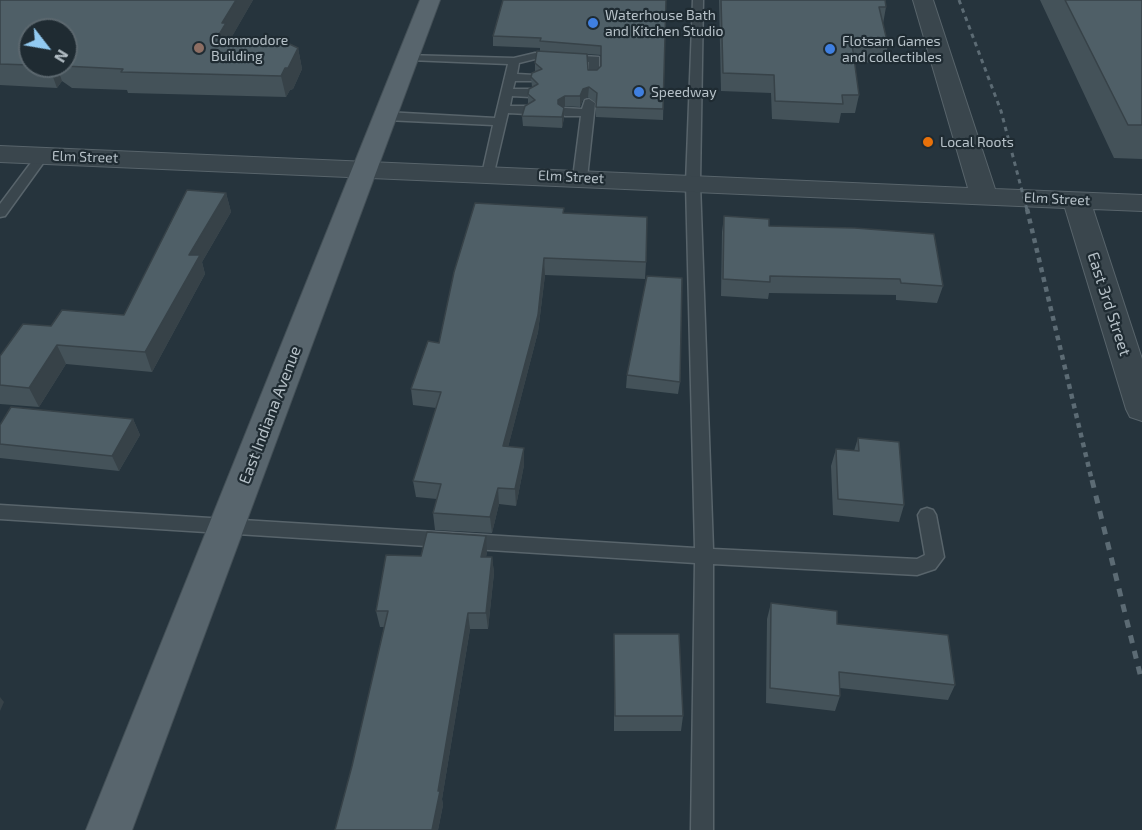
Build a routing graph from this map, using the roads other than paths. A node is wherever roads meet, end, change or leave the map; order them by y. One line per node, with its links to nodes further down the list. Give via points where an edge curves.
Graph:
1 (430, 0): 4 (main road, East Indiana Avenue)
2 (698, 0): 21 (lane)
3 (923, 0): 22 (street)
4 (409, 57): 5 (lane); 14 (main road, East Indiana Avenue)
5 (514, 62): 6 (lane, via 535,56 595,58); 7 (lane)
6 (593, 76)
7 (510, 77): 8 (lane); 9 (lane)
8 (534, 78)
9 (507, 92): 10 (lane); 11 (lane)
10 (530, 93)
11 (503, 109): 12 (lane); 15 (lane)
12 (526, 110)
13 (565, 112): 20 (lane, via 589,108)
14 (386, 116): 15 (lane); 18 (main road, East Indiana Avenue)
15 (499, 122): 19 (lane)
16 (0, 154): 17 (street, Elm Street)
17 (43, 155): 18 (street, Elm Street); 25 (lane)
18 (365, 169): 19 (street, Elm Street); 29 (main road, East Indiana Avenue)
19 (488, 174): 20 (street, Elm Street)
20 (580, 178): 21 (street, Elm Street)
21 (693, 183): 22 (street, Elm Street); 30 (lane)
22 (984, 195): 23 (street, Elm Street)
23 (1076, 199): 24 (street, Elm Street); 26 (street, East 3rd Street)
24 (1142, 202)
25 (0, 213)
26 (1142, 409)
27 (0, 512): 29 (lane)
28 (927, 515): 30 (lane, via 935,557 922,566)
29 (227, 527): 30 (lane); 31 (main road, East Indiana Avenue)
30 (704, 556): 32 (lane)
31 (109, 830)
32 (702, 830)

